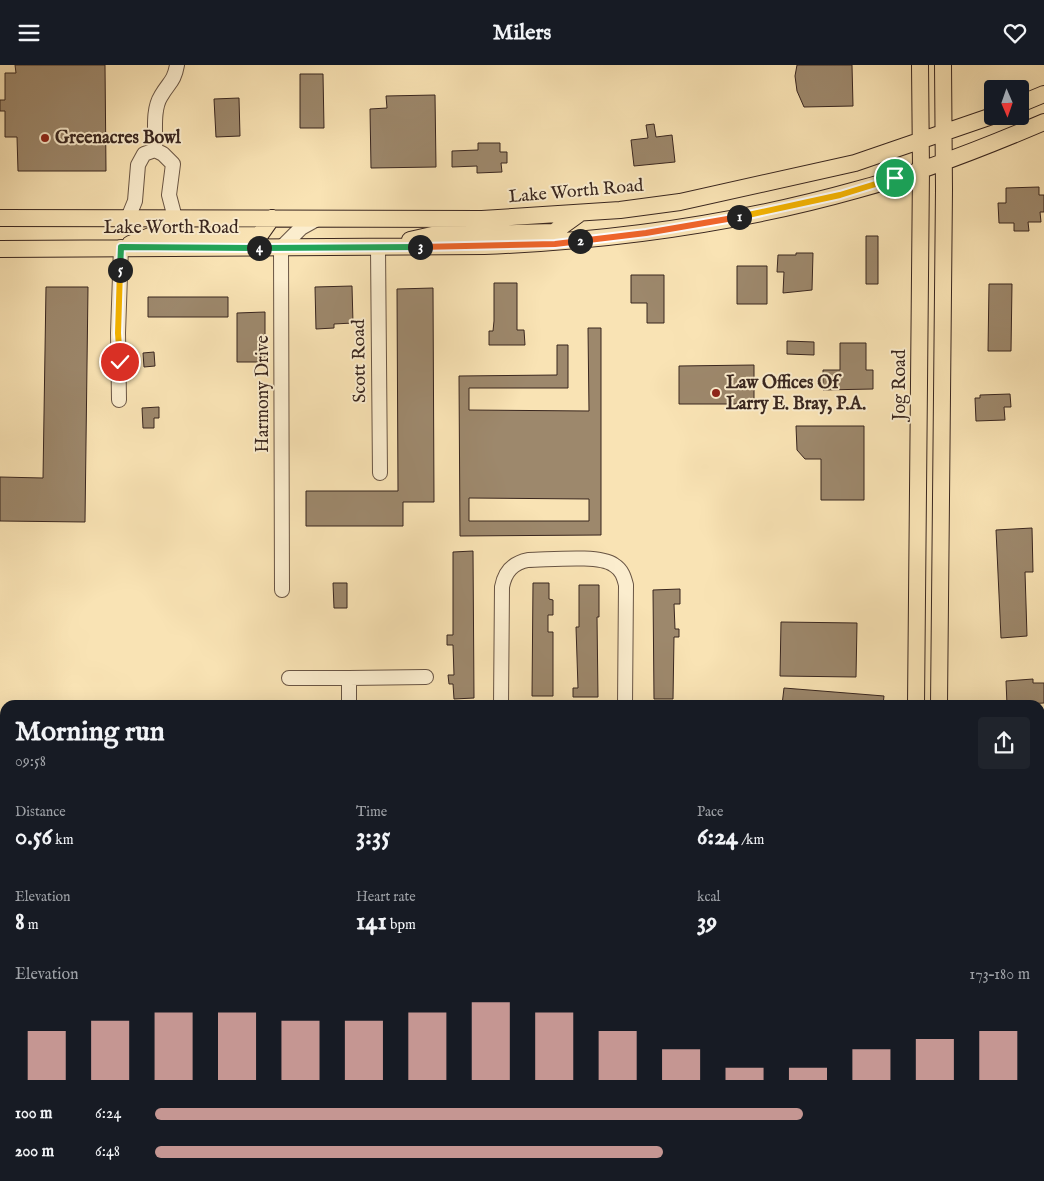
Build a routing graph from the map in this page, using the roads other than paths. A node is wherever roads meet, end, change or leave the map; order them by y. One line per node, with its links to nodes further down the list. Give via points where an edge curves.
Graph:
1 (177, 65): 10 (street, via 175,79 160,97)
2 (920, 65): 9 (main road, Jog Road)
3 (943, 65): 8 (main road)
4 (1044, 94): 5 (main road)
5 (1029, 100)
6 (984, 119): 8 (main road, Lake Worth Road)
7 (1044, 121): 11 (main road, Lake Worth Road)
8 (944, 134): 9 (main road, Lake Worth Road); 11 (main road)
9 (921, 142): 12 (main road, Jog Road); 13 (main road, Lake Worth Road, via 855,163 767,184 680,202)
10 (155, 150): 15 (street, via 144,153 138,165 135,201); 16 (street, via 173,164 169,195)
11 (944, 161): 12 (main road, Lake Worth Road); 33 (main road)
12 (921, 169): 21 (main road, Lake Worth Road, via 857,190 778,210 646,233 555,244); 32 (main road, Jog Road)
13 (579, 214): 18 (main road, Lake Worth Road, via 482,219); 21 (main road, via 554,232 432,235)
14 (0, 218): 15 (main road, Lake Worth Road)
15 (128, 218): 16 (main road, Lake Worth Road)
16 (175, 218): 17 (main road, Lake Worth Road)
17 (272, 218): 18 (main road, Lake Worth Road); 19 (main road, via 260,235 150,236)
18 (319, 218): 20 (street, via 301,228)
19 (121, 247): 20 (main road, Lake Worth Road); 22 (main road, Lake Worth Road); 23 (street)
20 (281, 248): 21 (main road, Lake Worth Road); 25 (street, Harmony Drive)
21 (378, 248): 24 (street, Scott Road)
22 (0, 249)
23 (119, 400)
24 (380, 473)
25 (282, 590)
26 (426, 677): 28 (street)
27 (289, 678): 28 (street)
28 (349, 678): 29 (street)
29 (349, 700)
30 (501, 700): 31 (street, via 504,579 513,565 528,560 599,560 614,564 626,585)
31 (625, 700)
32 (916, 700)
33 (939, 700)

